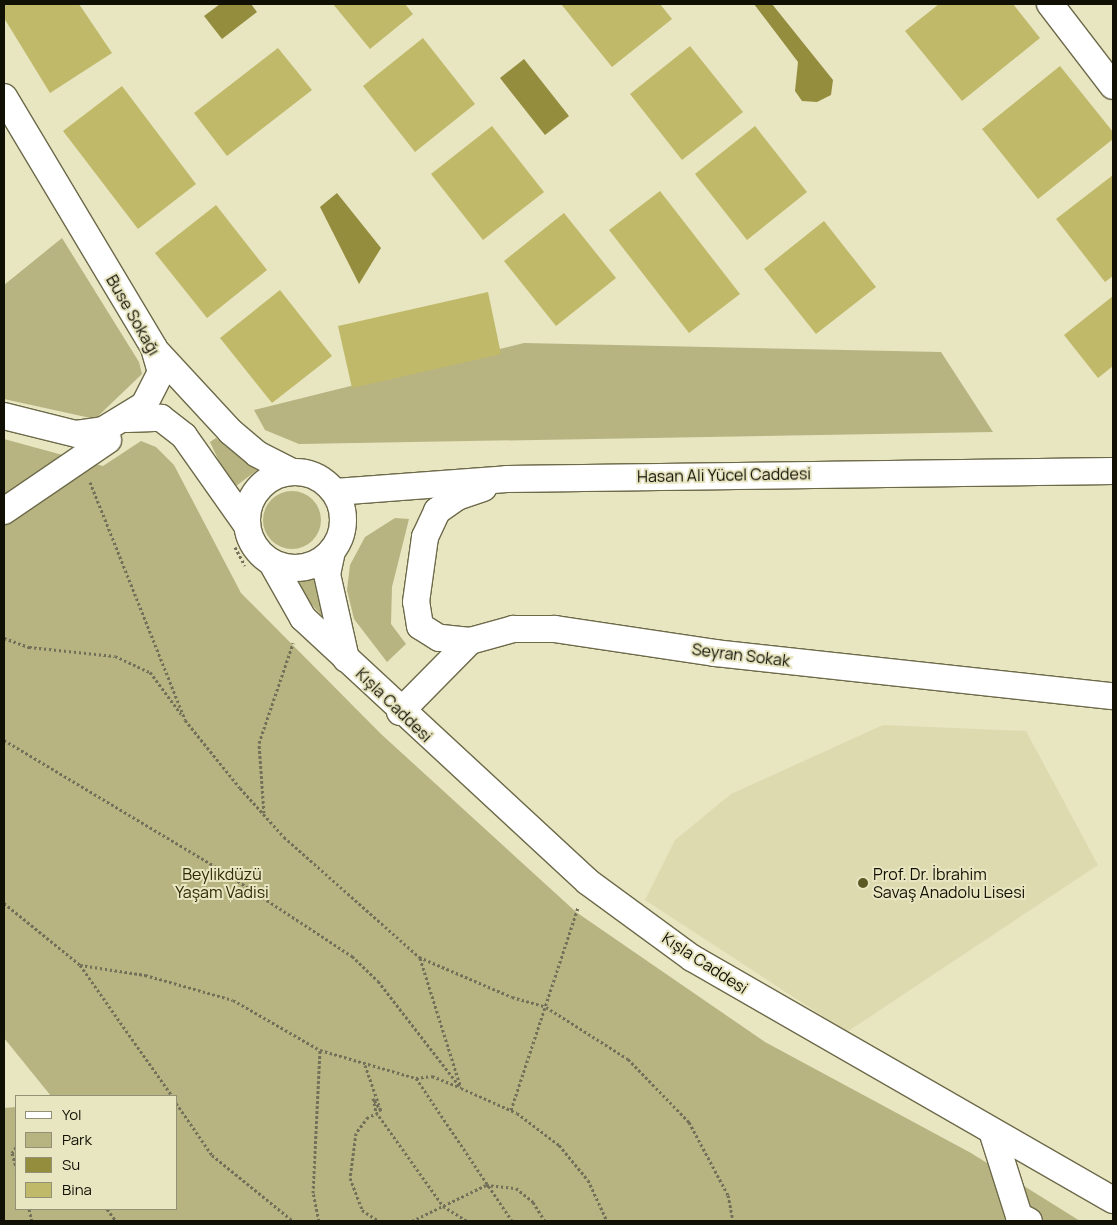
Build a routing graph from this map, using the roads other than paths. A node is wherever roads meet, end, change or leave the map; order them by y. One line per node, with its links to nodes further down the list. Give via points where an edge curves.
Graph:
1 (1050, 4): 2 (street)
2 (1113, 86)
3 (4, 98): 4 (street, Buse Sokağı)
4 (154, 348): 6 (street, Buse Sokağı, via 161,372 158,383 144,405); 8 (street, via 231,432 257,454)
5 (4, 416): 6 (street, Buse Sokağı, via 76,434 103,430)
6 (126, 418): 13 (street, via 161,418 184,436)
7 (108, 440): 12 (street)
8 (290, 471): 11 (street, via 310,473); 13 (street, via 265,481 254,492)
9 (1109, 478): 10 (street, Hasan Ali Yücel Caddesi)
10 (507, 479): 11 (street, Hasan Ali Yücel Caddesi); 16 (street, via 456,497 437,511 425,537 416,602 420,626 439,638)
11 (335, 492): 14 (street, via 344,522)
12 (4, 512)
13 (246, 524): 15 (street, via 259,553)
14 (332, 551): 15 (street, via 304,567); 17 (street, via 327,574)
15 (272, 563): 17 (street, Kışla Caddesi, via 302,618)
16 (470, 641): 18 (street, Seyran Sokak, via 512,628 554,629 715,653); 19 (street, Seyran Sokak)
17 (346, 658): 19 (street, Kışla Caddesi)
18 (1113, 696)
19 (400, 712): 20 (street, Kışla Caddesi, via 588,882 692,958)
20 (992, 1132): 21 (street, Kışla Caddesi); 22 (street, via 1019,1216)
21 (1113, 1200)
22 (1029, 1221)

